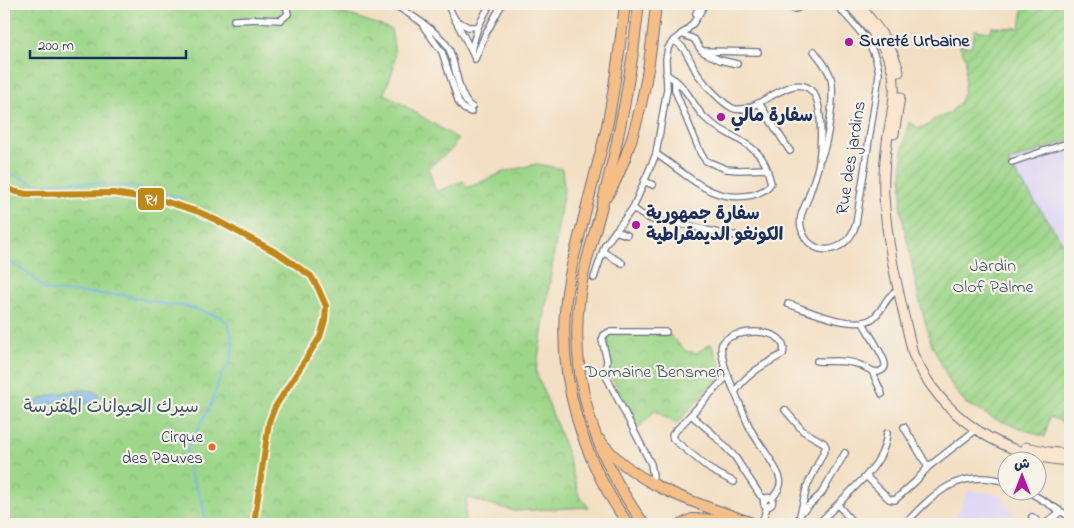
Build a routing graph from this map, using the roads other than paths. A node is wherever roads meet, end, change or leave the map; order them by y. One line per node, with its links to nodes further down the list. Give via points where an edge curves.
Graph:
1 (286, 4): 16 (street, via 288,14 281,20)
2 (393, 4): 31 (street, via 436,33 447,47 453,57 464,100)
3 (447, 4): 17 (street)
4 (490, 4): 18 (street)
5 (502, 4): 21 (street, via 475,59)
6 (625, 4): 82 (highway, via 609,117 571,269 564,317 568,380 577,420 603,484)
7 (639, 4): 40 (highway, via 628,93)
8 (656, 4): 40 (highway, via 646,84 637,124 615,184)
9 (700, 4): 19 (street)
10 (705, 4): 19 (street, via 694,22)
11 (787, 4): 12 (street, via 794,9)
12 (802, 4)
13 (849, 4): 48 (main road, via 881,43 894,76 884,193)
14 (858, 4): 66 (main road, via 891,48 899,70 900,98 890,168 890,210 910,321 922,360 954,406 987,431 1021,446)
15 (841, 10): 35 (street, Rue des jardins, via 869,43 877,60 879,75 856,224 848,242 835,249 813,246 801,227 800,217)
16 (234, 20)
17 (456, 20): 18 (street, via 468,27); 21 (street)
18 (478, 27): 21 (street)
19 (682, 33): 20 (street); 23 (street, via 694,39)
20 (673, 41): 26 (street, via 667,52); 30 (street, Rue des jardins, via 682,45 702,80 728,105 741,109)
21 (470, 50)
22 (814, 51): 35 (street, via 832,82 826,140)
23 (702, 52): 24 (street); 25 (street)
24 (758, 52)
25 (737, 64)
26 (666, 74): 27 (street); 28 (street)
27 (675, 80): 29 (street); 37 (street, via 704,117 754,150)
28 (666, 95): 29 (street); 34 (street)
29 (678, 95): 37 (street, via 706,161 726,169)
30 (759, 103): 33 (street); 35 (street, Rue des jardins, via 794,86 803,86 814,93 819,110)
31 (472, 110)
32 (1070, 142): 36 (street)
33 (790, 150)
34 (656, 154): 37 (street, via 688,178 720,194 748,195 766,190 771,183); 38 (street)
35 (819, 161)
36 (1012, 162)
37 (767, 169)
38 (644, 181): 39 (street); 41 (street)
39 (653, 185)
40 (604, 201): 62 (highway, via 586,262 578,314 577,347)
41 (633, 208): 42 (street); 44 (street, via 655,222 728,236)
42 (615, 230): 43 (street); 45 (street)
43 (627, 235)
44 (763, 236)
45 (603, 252): 46 (street); 47 (street)
46 (622, 263)
47 (594, 278)
48 (898, 290): 50 (street, via 889,296 872,320); 59 (main road, via 917,363 943,402)
49 (788, 304): 50 (street, via 856,324)
50 (863, 323): 53 (street, via 886,364 880,371)
51 (666, 332): 72 (street, via 609,332 602,340 608,360 605,374 651,464)
52 (817, 362): 53 (street, via 849,362)
53 (872, 371): 56 (street)
54 (727, 376): 55 (street); 55 (street, via 721,348 723,342 742,334 766,333 782,340 784,354 747,377); 58 (street)
55 (735, 392): 73 (street, via 749,428 779,477 779,487)
56 (882, 394)
57 (785, 410): 79 (street, via 803,432 826,447 807,486)
58 (691, 415): 71 (street, via 674,432 673,439 711,470); 74 (street, via 735,456)
59 (968, 425): 61 (main road); 64 (street)
60 (904, 426): 68 (street)
61 (978, 429): 64 (street); 67 (main road, via 991,439 1022,452)
62 (593, 430): 72 (highway, via 618,461); 83 (highway, via 622,492)
63 (887, 433): 69 (street, via 882,454)
64 (967, 437): 68 (street)
65 (845, 453): 79 (street, via 821,494)
66 (1070, 454)
67 (1070, 461)
68 (928, 467): 69 (street, via 906,491 892,500)
69 (866, 476): 76 (street)
70 (996, 481): 91 (street, via 978,478 946,486)
71 (734, 482)
72 (652, 483): 86 (highway)
73 (772, 499): 74 (street); 77 (street, via 772,505)
74 (765, 500): 77 (street)
75 (1041, 500): 78 (street)
76 (838, 505): 89 (street); 90 (street)
77 (767, 506): 87 (street)
78 (1060, 512): 81 (street); 93 (street)
79 (801, 513): 88 (street)
80 (1032, 517): 92 (street)
81 (1070, 517)
82 (628, 524)
83 (644, 524)
84 (682, 524): 85 (highway, via 692,519 737,520)
85 (749, 524)
86 (755, 524)
87 (762, 524)
88 (798, 524)
89 (818, 524)
90 (854, 524)
91 (905, 524)
92 (1040, 524)
93 (1045, 524)

